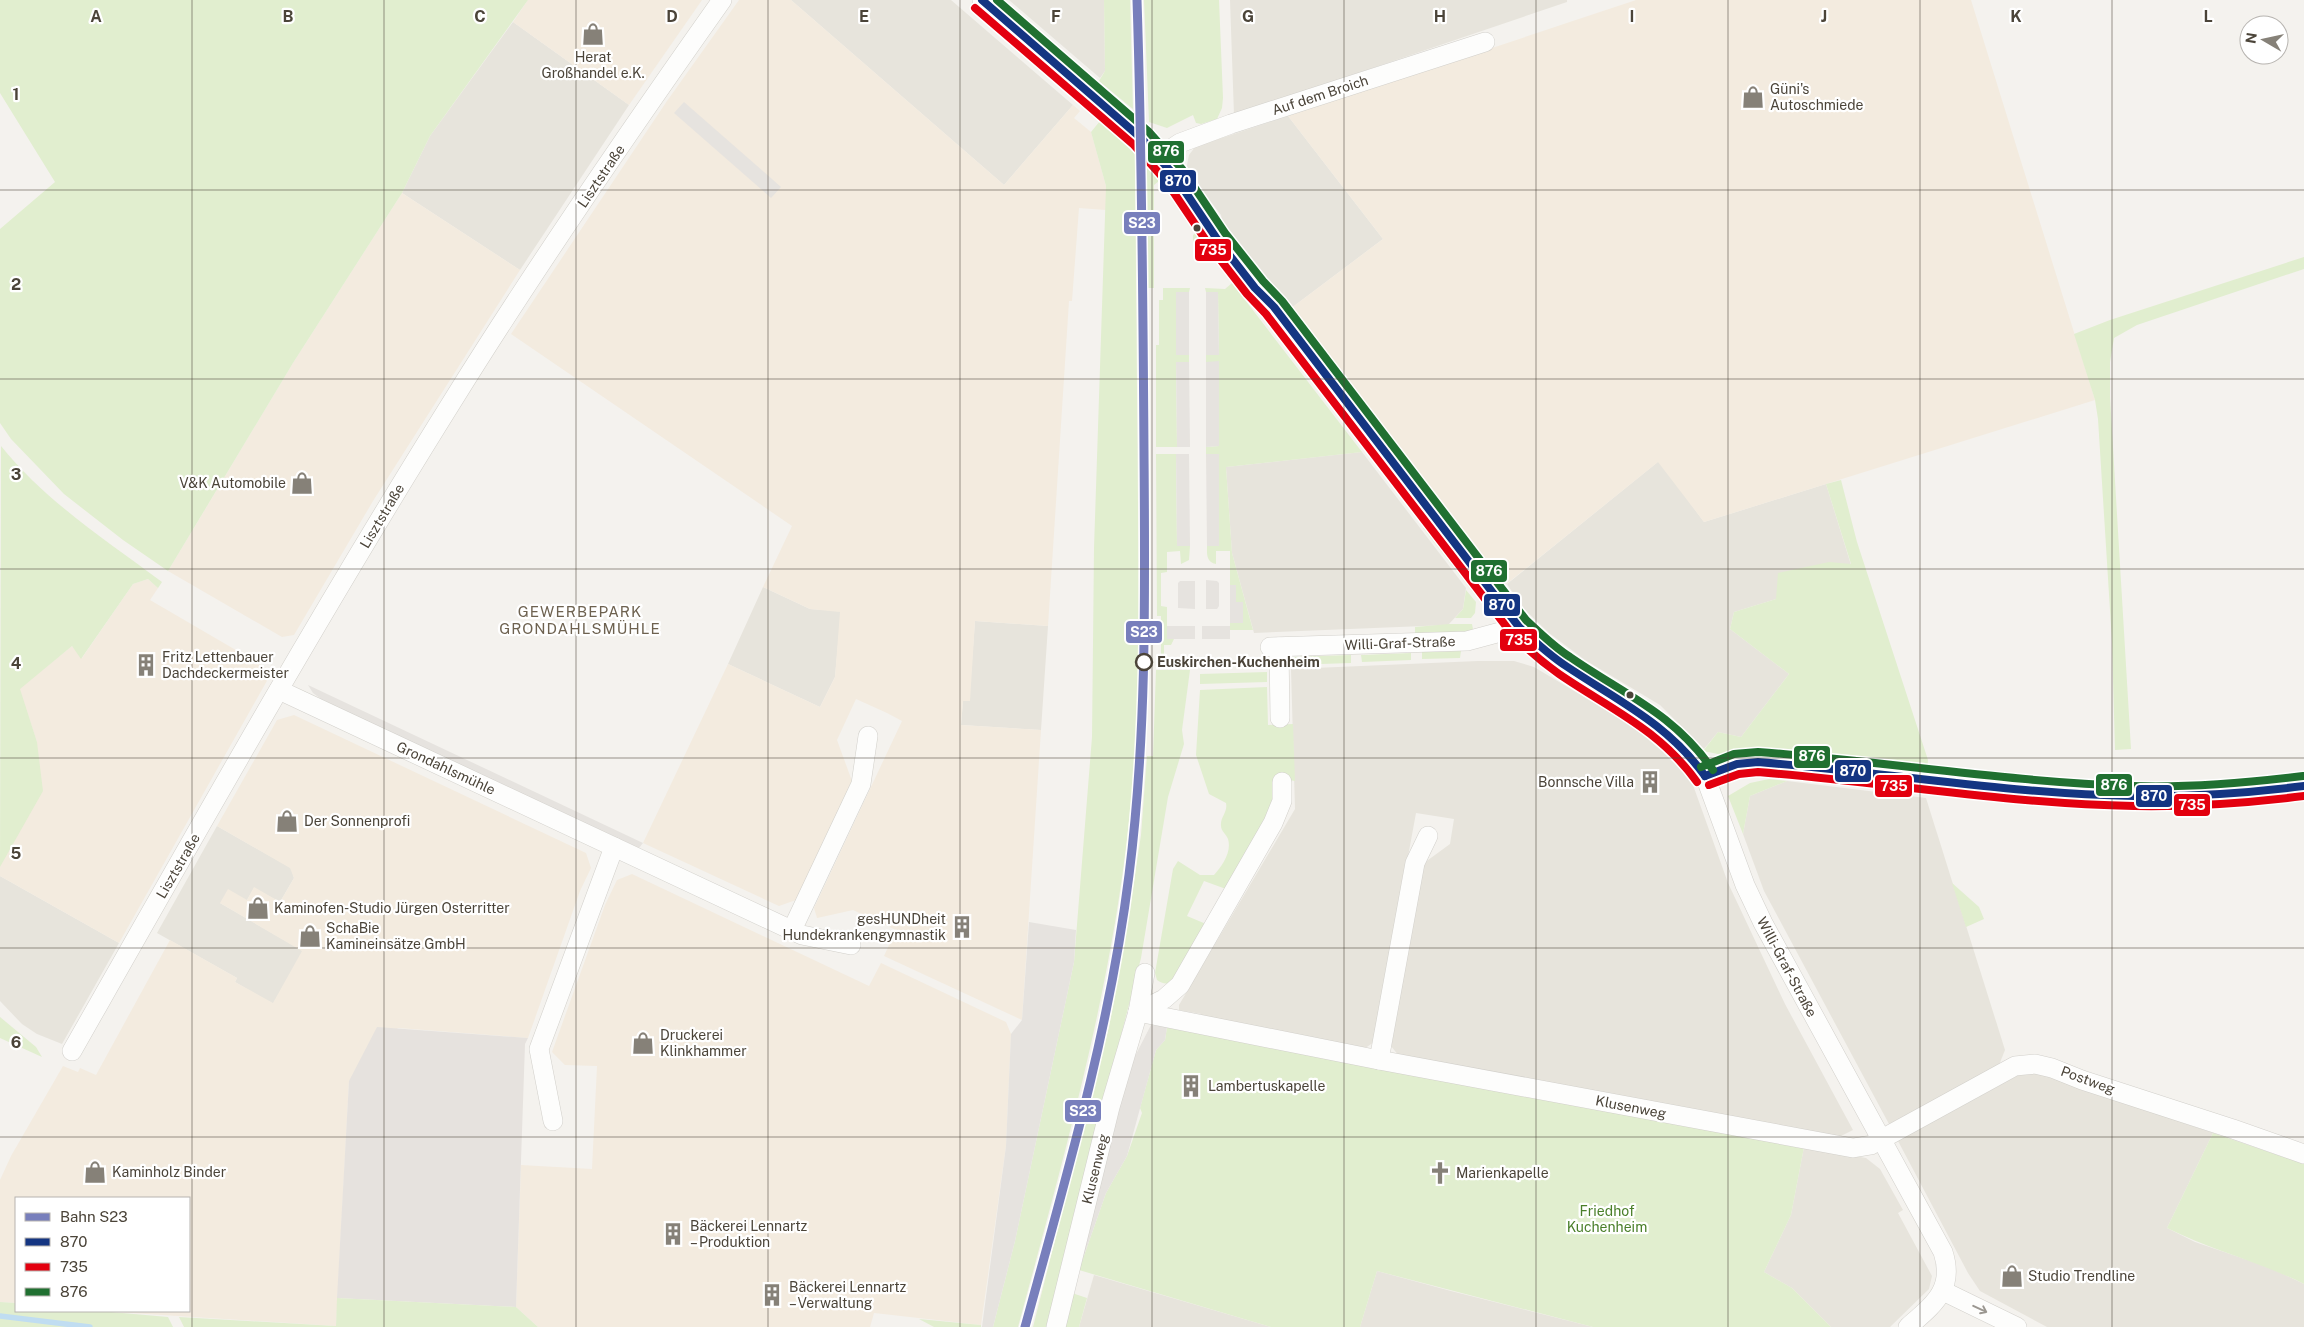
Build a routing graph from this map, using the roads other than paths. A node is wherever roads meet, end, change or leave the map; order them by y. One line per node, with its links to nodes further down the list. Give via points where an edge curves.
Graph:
1 (722, 0): 6 (street, Lisztstraße, via 462,386)
2 (982, 0): 4 (street, Willi-Graf-Straße)
3 (1485, 42): 4 (street, Auf dem Broich, via 1231,124 1180,143)
4 (1159, 157): 5 (street, Willi-Graf-Straße, via 1217,239 1274,307)
5 (1520, 628): 7 (street, Willi-Graf-Straße, via 1467,641 1274,647); 9 (street, Willi-Graf-Straße, via 1558,661 1668,731)
6 (279, 690): 13 (street, Grondahlsmühle); 18 (street, Lisztstraße)
7 (1280, 718)
8 (868, 736): 14 (street, via 862,784)
9 (1706, 776): 11 (street, via 1737,764 1758,762 1997,786 2127,795 2187,796); 21 (street, Willi-Graf-Straße, via 1745,885 1763,923)
10 (1282, 782): 17 (street, via 1282,800 1273,823 1180,985 1164,999)
11 (2304, 786)
12 (1428, 836): 19 (street, via 1415,864)
13 (614, 847): 14 (street, Grondahlsmühle); 20 (street, via 538,1049)
14 (792, 930): 15 (street, Grondahlsmühle)
15 (850, 945)
16 (1145, 973): 17 (street, Klusenweg)
17 (1138, 1012): 19 (street, Klusenweg); 24 (street, Klusenweg, via 1110,1107)
18 (72, 1051)
19 (1380, 1060): 21 (street, Klusenweg, via 1853,1148 1863,1148)
20 (552, 1121)
21 (1881, 1140): 22 (street, Postweg, via 2015,1066 2035,1064); 23 (street, Willi-Graf-Straße, via 1943,1252 1948,1271)
22 (2304, 1154)
23 (1943, 1291): 25 (street); 26 (street, one-way to 26)
24 (1056, 1327)
25 (1908, 1327)
26 (2017, 1327)

